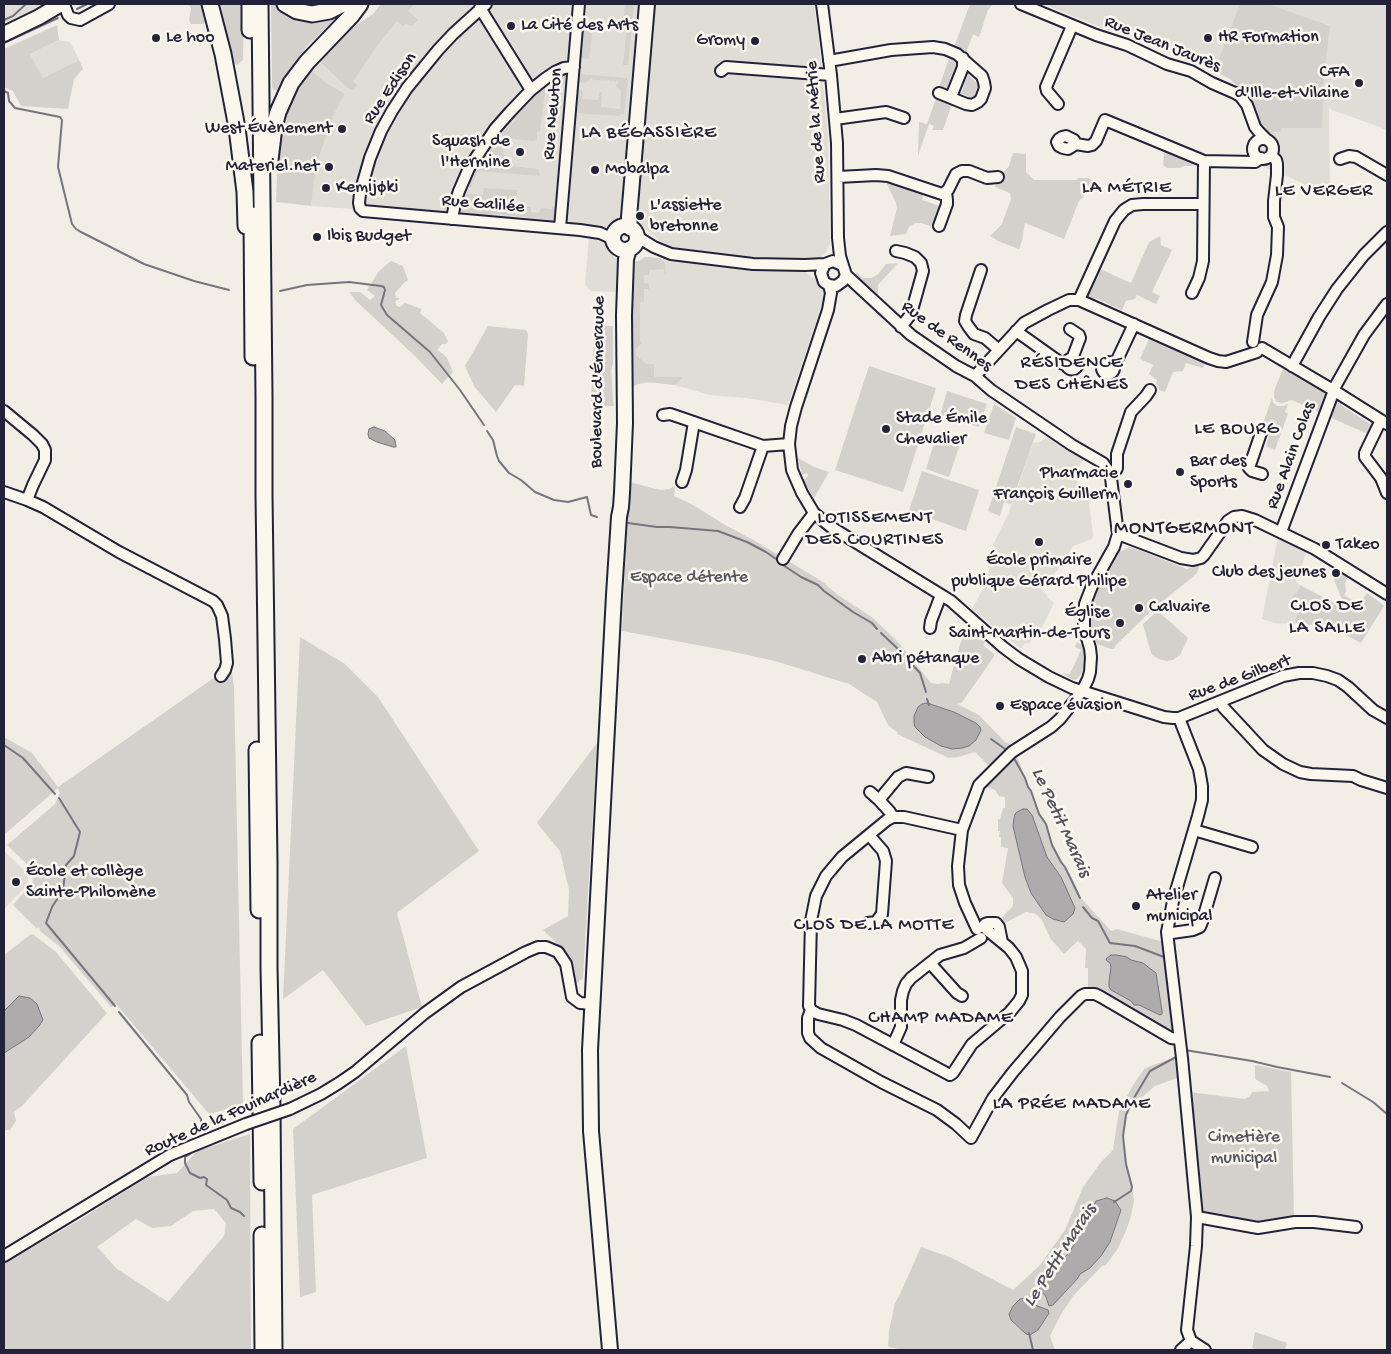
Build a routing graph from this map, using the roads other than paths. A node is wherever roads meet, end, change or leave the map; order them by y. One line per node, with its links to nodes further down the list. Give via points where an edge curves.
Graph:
1 (110, 4): 13 (street, via 80,20 68,15)
2 (210, 4): 52 (highway, via 237,128 247,239)
3 (250, 4): 52 (highway)
4 (260, 4): 52 (highway)
5 (285, 4): 6 (highway, via 312,14)
6 (343, 4)
7 (360, 4): 52 (highway, via 299,72 278,112 269,164 266,245)
8 (579, 4): 19 (street, Rue Newton)
9 (641, 4): 46 (main road, Boulevard d'Émeraude)
10 (647, 4): 46 (main road, Boulevard d'Émeraude, via 629,217)
11 (822, 4): 18 (street, Rue de la Métrie)
12 (1021, 4): 15 (street, Rue Jean Jaurès)
13 (66, 5): 16 (main road)
14 (483, 6): 22 (street); 41 (street, Rue Edison, via 438,50 392,111 366,170 359,203)
15 (1072, 26): 25 (street, via 1046,87); 26 (street, Rue Jean Jaurès, via 1197,73 1240,96)
16 (4, 34)
17 (964, 58): 18 (street, via 952,51 933,47 891,50); 24 (street); 24 (street, via 982,76 985,88 978,102 972,105)
18 (829, 61): 21 (street, Rue de la Métrie)
19 (574, 67): 22 (street, via 555,72); 44 (street, Rue Newton)
20 (721, 71): 21 (street, via 726,68)
21 (831, 75): 28 (street, Rue de la Métrie)
22 (531, 90): 42 (street, via 495,129 469,168)
23 (939, 93): 24 (street)
24 (951, 98)
25 (1058, 104)
26 (1252, 117): 29 (street, Rue Jean Jaurès); 31 (street, via 1250,140)
27 (904, 118): 28 (street, via 886,112)
28 (835, 119): 37 (street, Rue de la Métrie)
29 (1267, 140): 31 (street, via 1258,140); 32 (street, via 1273,151)
30 (1076, 144): 34 (street, via 1088,146 1096,141 1104,120)
31 (1254, 147): 32 (street, via 1256,156); 35 (street)
32 (1265, 157): 35 (street, via 1255,162); 60 (street, via 1276,160 1274,217 1278,227 1277,255 1272,282 1257,315)
33 (1340, 159): 36 (street, via 1356,157)
34 (1204, 161): 35 (street); 40 (street)
35 (1238, 161)
36 (1387, 175)
37 (838, 177): 39 (street, via 888,176 940,193); 47 (street, Rue de la Métrie)
38 (998, 177): 39 (street, via 962,171 953,177)
39 (946, 192): 43 (street, via 948,200)
40 (1203, 204): 53 (street, via 1203,261); 54 (street, via 1138,204 1124,210 1115,221)
41 (364, 211): 42 (street, Rue Galilée)
42 (452, 219): 44 (street, Rue Galilée)
43 (939, 226)
44 (560, 228): 46 (street, Rue Galilée)
45 (1387, 232): 63 (street, via 1352,269 1319,317)
46 (622, 237): 49 (street, via 668,254 740,263); 109 (main road, Boulevard d'Émeraude, via 616,494 619,517)
47 (838, 238): 49 (street, Rue de la Métrie, via 836,250); 51 (street, Rue de la Métrie)
48 (896, 251): 57 (street, via 915,257 923,271 911,314)
49 (825, 266): 51 (street, Rue de Rennes, via 836,261); 51 (street, via 824,282)
50 (981, 270): 61 (street, via 965,321 974,334 985,338)
51 (839, 278): 57 (street, Rue de Rennes, via 863,292); 72 (street, via 796,407)
52 (258, 288): 117 (highway); 118 (highway, via 264,495)
53 (1192, 293)
54 (1079, 300): 56 (street); 59 (street, via 1064,301)
55 (1387, 304): 66 (street, Rue Alain Colas, via 1364,335)
56 (1134, 324): 60 (street, via 1218,361 1242,357); 62 (street)
57 (901, 327): 64 (street, Rue de Rennes)
58 (1070, 330): 59 (street, via 1080,338 1069,362 1060,363)
59 (1016, 332): 61 (street)
60 (1257, 346): 63 (street)
61 (998, 350): 64 (street)
62 (1113, 364)
63 (1292, 366): 66 (street)
64 (975, 376): 74 (street, Rue de Rennes, via 1065,441 1103,463)
65 (1150, 390): 74 (street, via 1130,414 1117,454 1117,468)
66 (1333, 390): 70 (street); 82 (street, Rue Alain Colas)
67 (4, 411): 79 (street, via 46,450 45,460)
68 (663, 415): 69 (street, via 670,414)
69 (694, 422): 73 (street); 76 (street)
70 (1384, 422): 78 (street, via 1365,457)
71 (1261, 433): 75 (street, via 1249,468)
72 (789, 444): 73 (street); 81 (street, via 795,478)
73 (763, 446): 80 (street)
74 (1109, 472): 83 (street)
75 (1262, 474)
76 (682, 482)
77 (4, 492): 79 (street)
78 (1387, 492)
79 (27, 500): 88 (street, via 213,601 222,616 225,639 226,663)
80 (740, 507)
81 (814, 513): 84 (street); 86 (street, via 838,532)
82 (1281, 532): 83 (street, via 1246,516 1238,516 1224,526 1204,555 1193,560); 85 (street)
83 (1118, 534): 89 (street, via 1085,604 1084,628 1090,648 1090,672)
84 (783, 559)
85 (1387, 594)
86 (941, 595): 87 (street); 89 (street, via 1019,659)
87 (930, 628)
88 (221, 676)
89 (1077, 689): 91 (street, via 1164,717); 98 (street, via 1060,719 1012,752 979,785)
90 (1220, 702): 91 (street, Rue de Gilbert); 92 (street, Rue de Gilbert, via 1283,676 1313,673 1338,680); 94 (street, via 1263,750 1283,764 1300,772 1345,775)
91 (1179, 718): 99 (street, via 1199,769 1202,786)
92 (1387, 718)
93 (928, 777): 96 (street, via 902,774)
94 (1387, 788)
95 (870, 792): 96 (street)
96 (879, 800): 97 (street)
97 (893, 817): 98 (street, via 904,816); 100 (street)
98 (962, 830): 104 (street, via 958,876 968,910)
99 (1194, 830): 101 (street); 111 (street, via 1166,932)
100 (869, 835): 103 (street, via 883,851 886,861 882,914 876,922); 110 (street, via 833,866 816,896 810,922)
101 (1252, 847)
102 (1215, 878): 105 (street, via 1200,926)
103 (868, 923)
104 (981, 931): 106 (street); 106 (street, via 985,924 995,922); 107 (street, via 964,948 944,953)
105 (1172, 933)
106 (1002, 942): 112 (street, via 1020,965 1023,979 1020,1001 972,1044 953,1073 947,1074)
107 (930, 963): 108 (street); 112 (street, via 906,984 901,1000 901,1028)
108 (962, 996)
109 (593, 1004): 115 (street, Route de la Fouinardière, bridge, via 580,1003 572,997 566,964 558,952 546,947 526,952 461,987 339,1084 290,1108 170,1155); 119 (main road, Boulevard d'Émeraude, via 591,1131)
110 (811, 1010): 111 (street, via 808,1033 821,1048 937,1110 971,1138 993,1098 1016,1068 1085,994 1095,994); 112 (street, via 856,1025)
111 (1179, 1039): 113 (street)
112 (893, 1045)
113 (1196, 1217): 114 (street, via 1258,1228 1295,1222); 116 (street, via 1187,1322)
114 (1356, 1227)
115 (4, 1256)
116 (1191, 1341): 120 (street); 121 (street)
117 (263, 1350)
118 (274, 1350)
119 (610, 1350)
120 (1181, 1350)
121 (1205, 1350)

